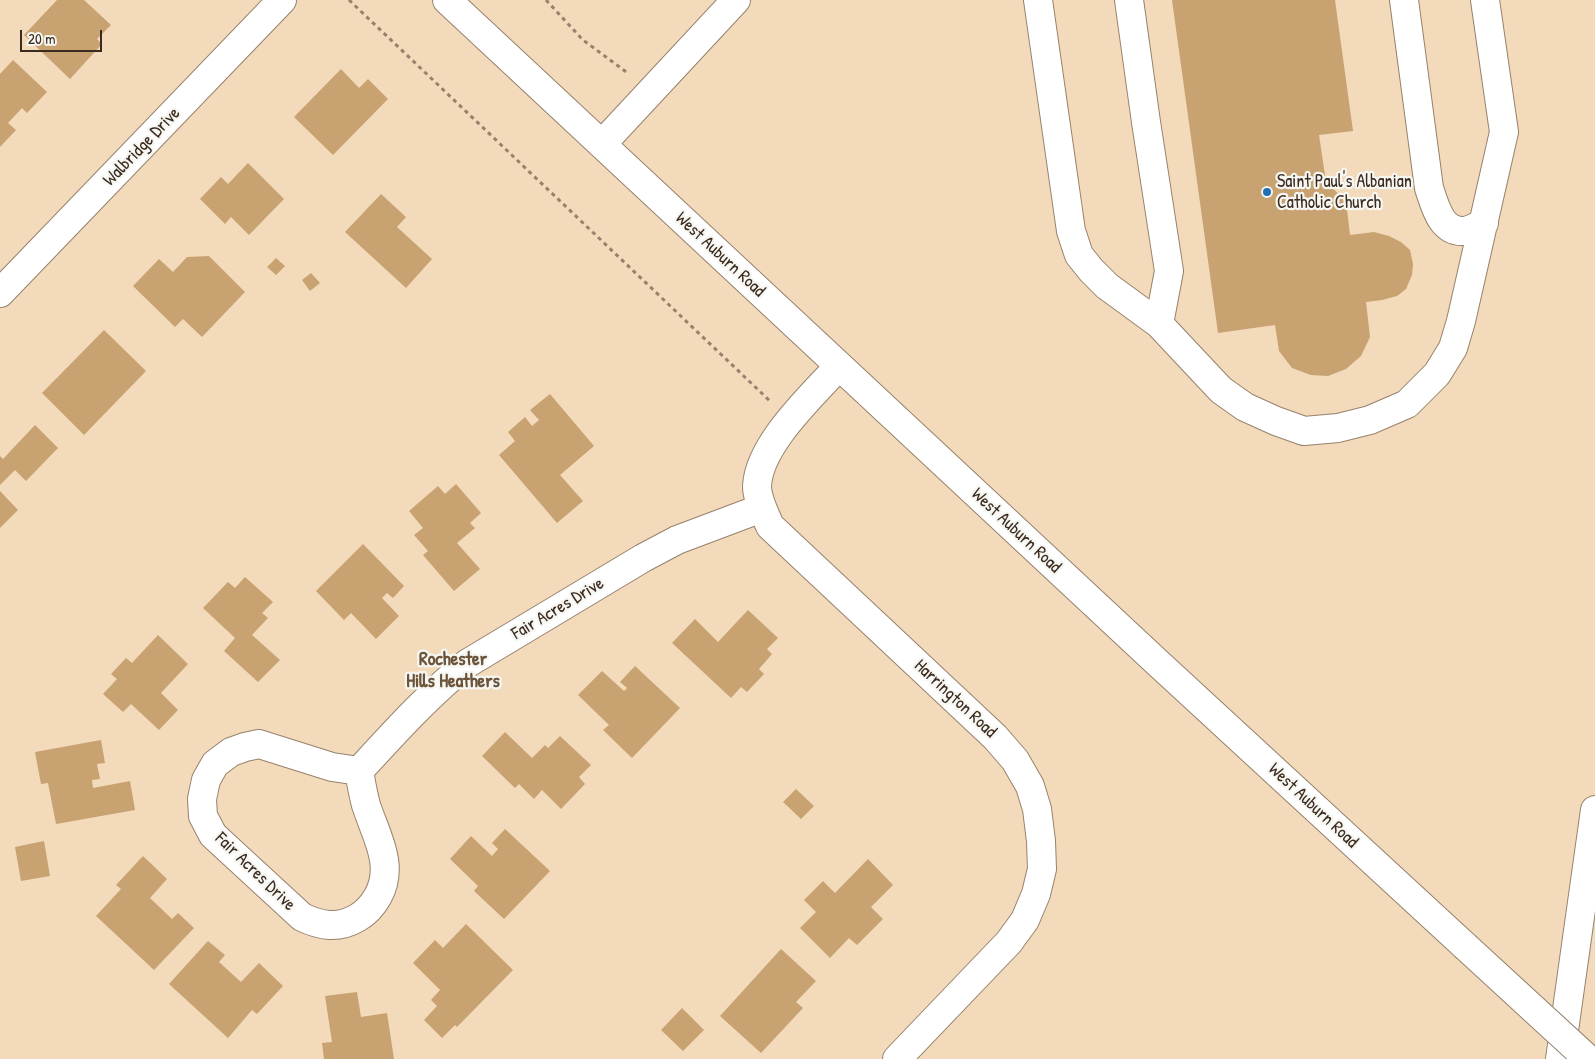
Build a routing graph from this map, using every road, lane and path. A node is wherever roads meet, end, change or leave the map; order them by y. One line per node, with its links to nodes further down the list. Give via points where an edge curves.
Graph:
1 (282, 0): 13 (main road, Walbridge Drive)
2 (349, 0): 16 (path)
3 (447, 0): 11 (main road, West Auburn Road)
4 (546, 0): 10 (path, via 582,40)
5 (736, 0): 10 (main road)
6 (1038, 0): 14 (main road, via 1071,231 1079,255 1107,286)
7 (1129, 0): 14 (main road, via 1170,270)
8 (1404, 0): 12 (main road, via 1429,188 1436,210 1454,230 1466,231)
9 (1485, 0): 12 (main road, via 1504,132)
10 (650, 93): 11 (main road)
11 (602, 144): 15 (main road, West Auburn Road)
12 (1484, 223): 14 (main road, via 1454,348 1437,374 1407,404 1370,420 1338,428 1304,430 1245,407 1221,390)
13 (0, 293)
14 (1159, 324)
15 (838, 366): 16 (main road, Harrington Road); 22 (main road, West Auburn Road, bridge)
16 (791, 420): 17 (main road, Harrington Road, via 760,467 757,488)
17 (762, 508): 18 (main road, Fair Acres Drive, via 677,540 468,663 417,708); 20 (main road, Harrington Road, via 770,526 995,736 1015,760 1030,786 1037,809 1042,869 1025,920 1009,942)
18 (359, 771): 18 (main road, Fair Acres Drive, via 332,767 260,744 245,746 215,764 206,780 203,816 213,836 302,917 333,926 350,922 376,901 386,869)
19 (1595, 810): 21 (main road)
20 (896, 1059)
21 (1560, 1059)
22 (1588, 1059)

